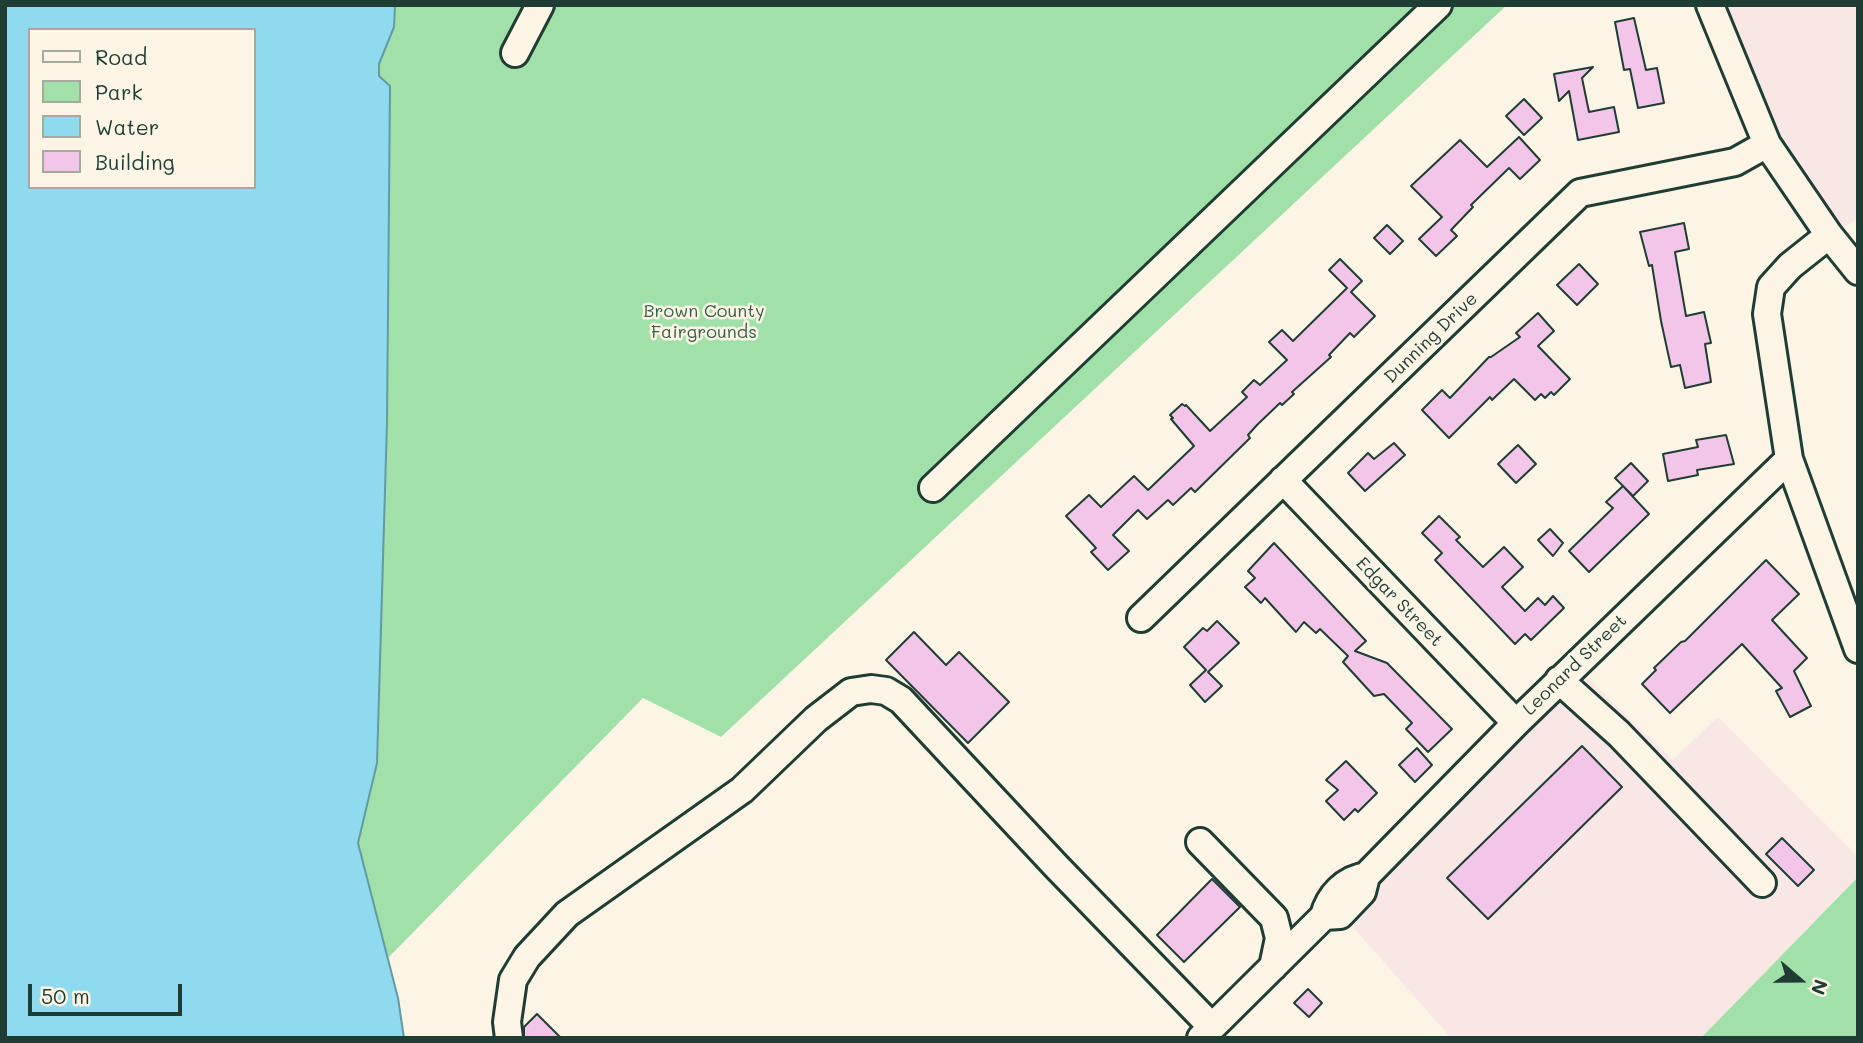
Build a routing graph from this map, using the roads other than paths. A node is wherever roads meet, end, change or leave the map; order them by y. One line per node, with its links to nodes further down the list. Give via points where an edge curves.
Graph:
1 (540, 5): 4 (street)
2 (1438, 5): 10 (street)
3 (1710, 5): 5 (street)
4 (515, 53)
5 (1768, 144): 6 (street); 9 (street, Dunning Drive, via 1735,162 1580,193)
6 (1829, 235): 7 (street); 8 (street, via 1771,287 1767,314)
7 (1858, 271)
8 (1789, 458): 12 (street); 13 (street, Leonard Street)
9 (1283, 480): 11 (street, Dunning Drive); 14 (street, Edgar Street)
10 (933, 488)
11 (1141, 618)
12 (1858, 649)
13 (1559, 680): 14 (street, Leonard Street); 16 (street, via 1619,734)
14 (1516, 723): 17 (street, Leonard Street, via 1366,876 1351,878 1327,904 1324,916)
15 (1200, 842): 17 (street, via 1275,918 1279,938)
16 (1762, 883)
17 (1273, 967): 18 (street, Leonard Street)
18 (1207, 1032): 19 (street, via 901,700 871,689 851,692 742,790 567,914 527,957 513,980 506,1021)
19 (509, 1038)

